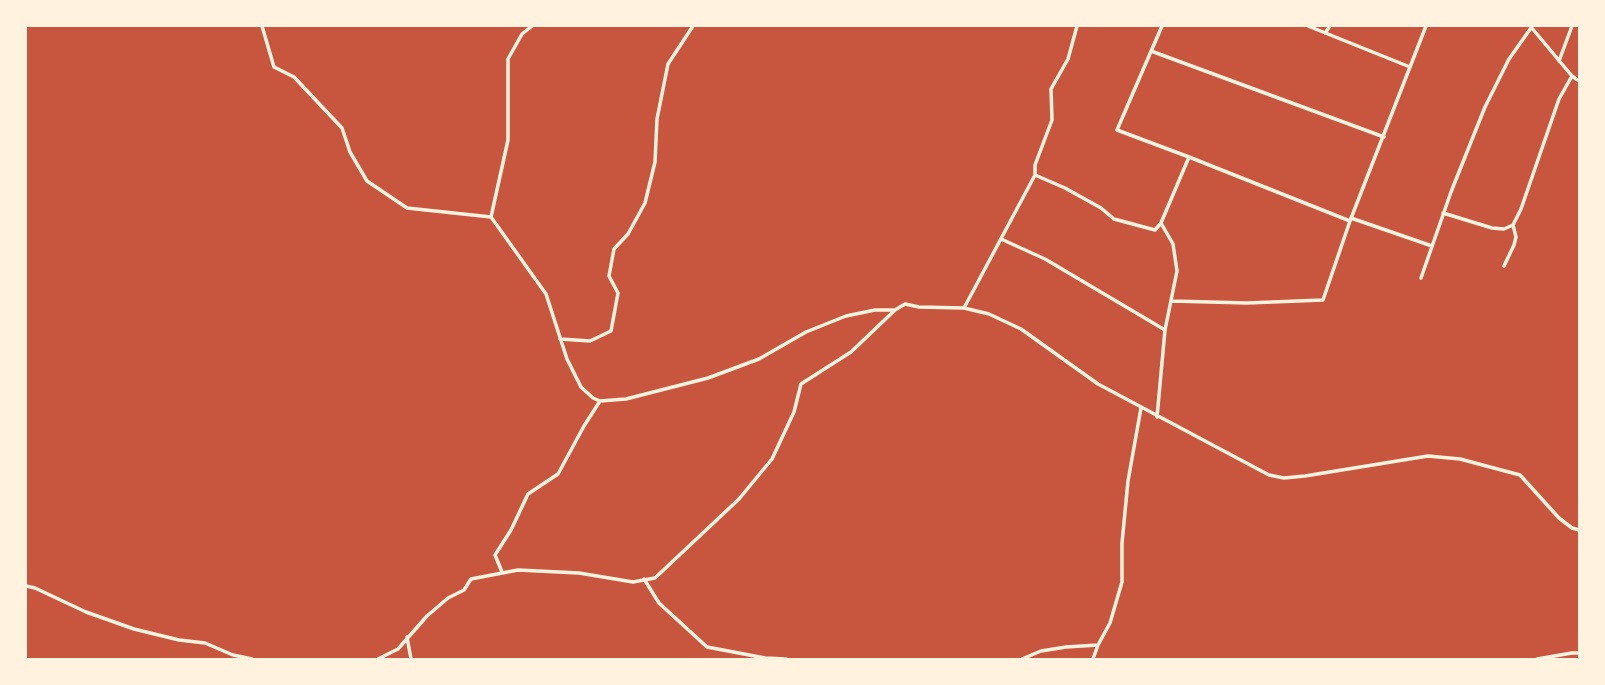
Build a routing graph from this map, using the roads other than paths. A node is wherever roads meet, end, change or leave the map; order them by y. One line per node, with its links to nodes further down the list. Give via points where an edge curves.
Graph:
1 (262, 26): 21 (street, via 274,67 294,77 342,128 350,152 367,181 407,208)
2 (532, 26): 21 (street, via 522,34 508,60 508,140)
3 (693, 26): 33 (street, via 668,64 657,119 655,162 645,203 628,234 614,249 609,276 618,293 611,331 590,341)
4 (1077, 26): 19 (street, via 1068,59 1051,89 1052,120 1034,165)
5 (1162, 26): 12 (street)
6 (1308, 26): 11 (street)
7 (1330, 26): 11 (street)
8 (1426, 26): 14 (street)
9 (1572, 26): 13 (street)
10 (1531, 27): 13 (street); 20 (street, via 1509,59 1485,107)
11 (1325, 33): 14 (street)
12 (1151, 51): 17 (street); 18 (street, via 1117,130)
13 (1559, 61): 15 (street)
14 (1410, 68): 17 (street)
15 (1572, 76): 16 (street); 24 (street, via 1559,99 1526,196)
16 (1579, 81)
17 (1384, 137): 22 (street)
18 (1189, 157): 22 (street); 23 (street)
19 (1035, 175): 23 (street, via 1101,208 1114,219 1155,230); 25 (street)
20 (1443, 213): 24 (street, via 1492,228 1504,229); 26 (street)
21 (491, 217): 33 (street, via 546,294)
22 (1350, 219): 26 (street); 29 (street, via 1323,300 1247,304)
23 (1161, 223): 29 (street, via 1173,244 1177,271)
24 (1513, 225): 27 (street, via 1516,237)
25 (1001, 239): 30 (street); 32 (street, via 1045,259)
26 (1432, 246): 28 (street)
27 (1504, 266)
28 (1421, 278)
29 (1172, 301): 32 (street)
30 (964, 308): 31 (street, via 919,307 905,304); 35 (street, via 989,314 1021,329 1098,384)
31 (895, 310): 34 (street, via 875,310 846,316 806,332 759,359 708,378 626,400); 39 (street, via 851,352 801,384 794,412 772,459 739,499 656,578)
32 (1164, 330): 36 (street)
33 (560, 339): 34 (street, via 581,387)
34 (600, 401): 38 (street, via 558,474 528,494 511,530 495,555)
35 (1141, 408): 36 (street); 42 (street, via 1128,481 1122,543 1122,582 1110,623)
36 (1157, 417): 37 (street, via 1277,478 1305,476 1428,456 1460,459 1514,472 1524,478 1559,518)
37 (1579, 530)
38 (502, 572): 39 (street, via 536,570 633,582); 41 (street, via 471,579 464,590 448,598)
39 (644, 579): 48 (street, via 659,603 707,647 765,658)
40 (26, 586): 44 (street, via 134,629 205,644)
41 (407, 637): 46 (street, via 398,649); 47 (street)
42 (1098, 645): 49 (street, via 1041,651); 50 (street)
43 (1579, 653): 51 (street)
44 (244, 658): 45 (street)
45 (252, 659)
46 (378, 659)
47 (411, 659)
48 (786, 659)
49 (1022, 659)
50 (1093, 659)
51 (1537, 659)

